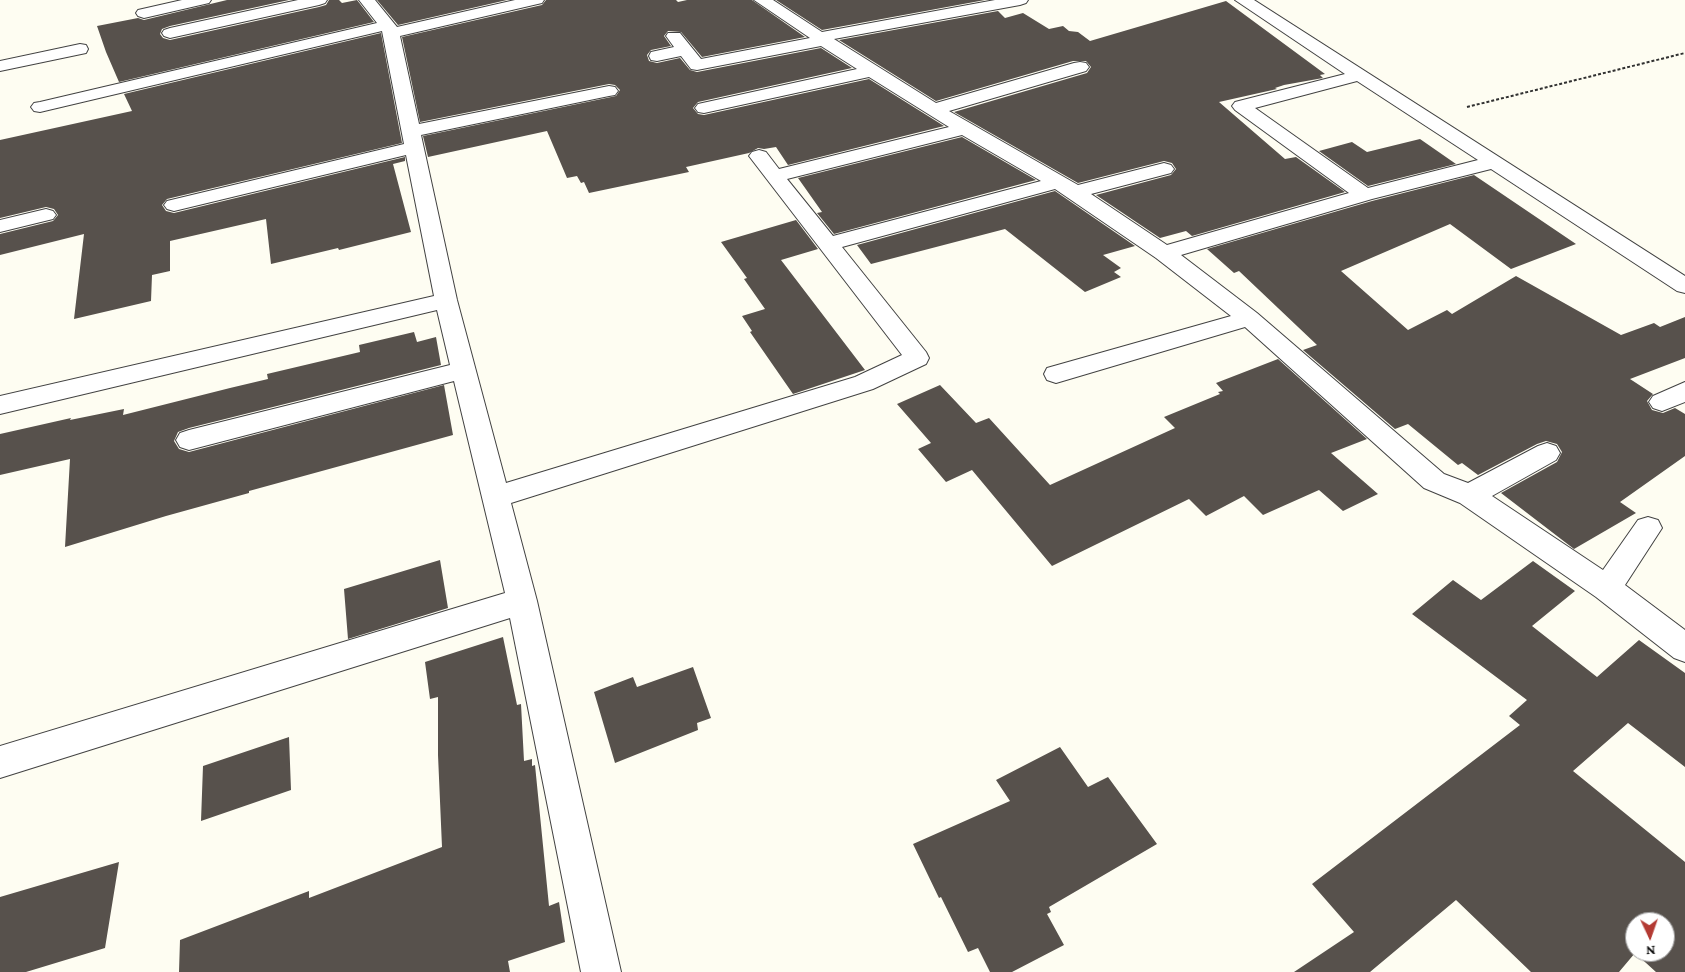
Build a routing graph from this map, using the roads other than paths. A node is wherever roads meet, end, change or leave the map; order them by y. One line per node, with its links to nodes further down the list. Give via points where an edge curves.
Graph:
1 (203, 0): 9 (street, via 172,11)
2 (320, 0): 11 (street, via 218,27)
3 (367, 0): 10 (street)
4 (536, 0): 8 (street)
5 (762, 0): 13 (street)
6 (1020, 0): 13 (street)
7 (1243, 0): 20 (street)
8 (509, 3): 10 (street)
9 (144, 13)
10 (389, 29): 22 (street); 26 (street)
11 (170, 33)
12 (674, 36): 15 (street)
13 (823, 38): 15 (street, via 697,65); 19 (street)
14 (80, 49): 18 (street)
15 (685, 50): 16 (street)
16 (657, 56)
17 (1059, 58): 24 (street, via 1087,70)
18 (0, 66)
19 (872, 71): 23 (street); 24 (street)
20 (1360, 75): 28 (street); 32 (street, via 1241,106)
21 (609, 91): 26 (street)
22 (40, 107)
23 (704, 108)
24 (935, 109): 25 (street)
25 (965, 128): 30 (street); 31 (street)
26 (414, 139): 33 (street); 39 (street)
27 (759, 156): 30 (street)
28 (1495, 162): 32 (street); 38 (street)
29 (1164, 169): 31 (street)
30 (774, 176): 36 (street)
31 (1066, 187): 36 (street); 37 (street)
32 (1365, 195): 37 (street)
33 (174, 205)
34 (46, 215): 35 (street)
35 (0, 226)
36 (827, 244): 49 (street, via 917,358 864,383)
37 (1164, 253): 40 (street)
38 (1685, 286)
39 (446, 300): 41 (street); 45 (street)
40 (1249, 318): 42 (street); 48 (street, via 1434,481)
41 (463, 370): 46 (street); 49 (street)
42 (1056, 374)
43 (1685, 391): 44 (street)
44 (1662, 402)
45 (0, 405)
46 (189, 440)
47 (1547, 453): 48 (street)
48 (1470, 495): 51 (street)
49 (497, 496): 52 (street)
50 (1648, 528): 51 (street)
51 (1607, 588): 53 (street)
52 (522, 601): 54 (street); 55 (street)
53 (1685, 648)
54 (0, 762)
55 (601, 972)

